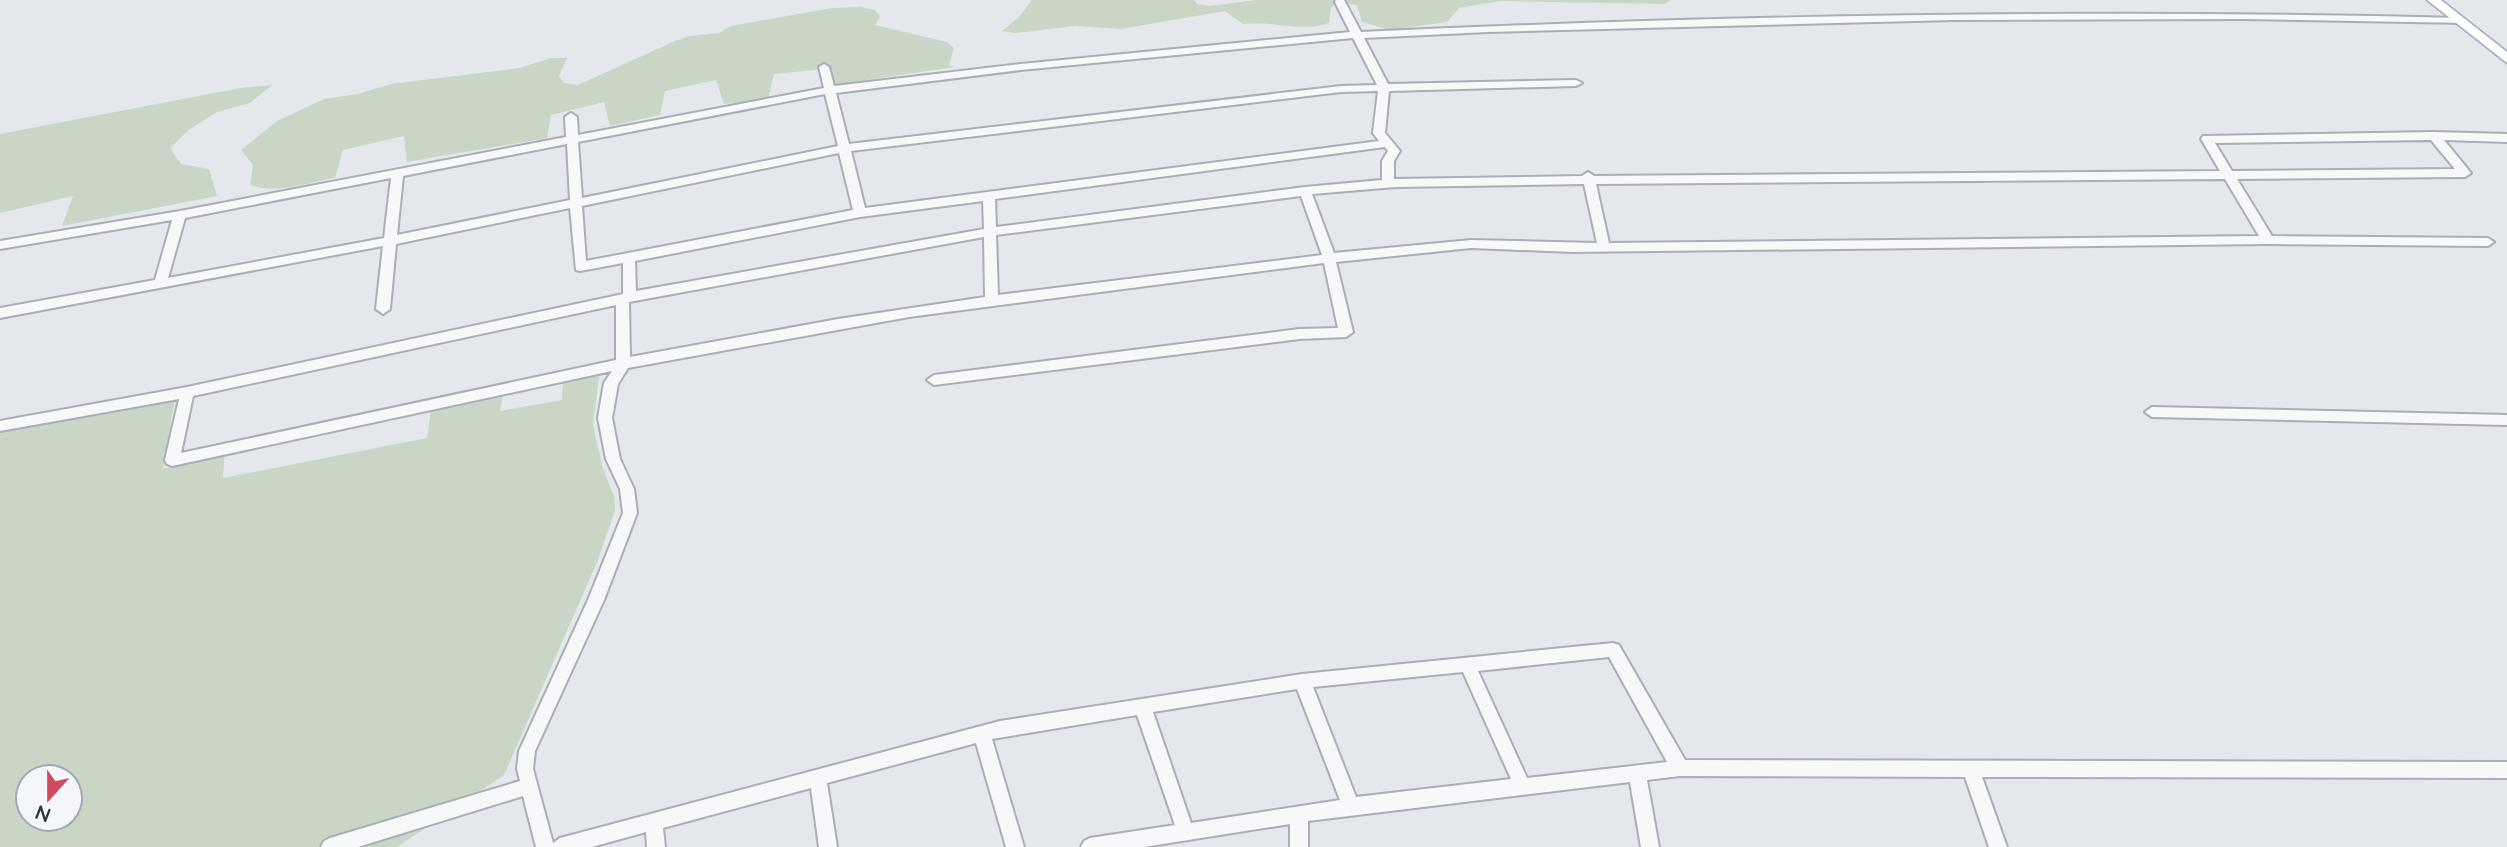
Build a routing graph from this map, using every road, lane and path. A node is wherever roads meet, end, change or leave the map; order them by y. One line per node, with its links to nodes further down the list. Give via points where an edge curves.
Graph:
1 (2433, 0): 3 (main road)
2 (1340, 2): 4 (street)
3 (2461, 22): 4 (street, via 2243,16 1953,17); 5 (main road)
4 (1355, 35): 8 (street); 9 (street)
5 (2507, 58)
6 (824, 67): 9 (street)
7 (1576, 83): 8 (street)
8 (1384, 87): 14 (street, via 1379,132); 15 (street)
9 (830, 90): 13 (street); 15 (street)
10 (572, 117): 13 (street)
11 (2434, 136): 12 (street); 16 (street, via 2207,139); 16 (street, via 2464,170)
12 (2507, 138)
13 (573, 140): 17 (street); 22 (street)
14 (1389, 143): 19 (street, via 1394,151 1388,161); 21 (street)
15 (845, 148): 22 (street); 23 (street)
16 (2227, 172): 18 (street); 26 (street)
17 (397, 173): 24 (street); 27 (street)
18 (1588, 178): 19 (street); 30 (street)
19 (1392, 183): 20 (street)
20 (1305, 191): 25 (street); 32 (street)
21 (989, 196): 23 (street); 25 (street)
22 (577, 203): 27 (street); 31 (street, via 580,267)
23 (860, 213): 31 (street)
24 (180, 215): 29 (street); 33 (street)
25 (990, 232): 34 (street); 35 (street)
26 (2268, 240): 28 (street); 30 (street)
27 (390, 241): 33 (street); 36 (street)
28 (2488, 242)
29 (0, 245)
30 (1604, 247): 32 (street, via 1471,244)
31 (629, 257): 34 (street)
32 (1329, 258): 35 (street); 39 (street, via 1346,332)
33 (160, 283): 37 (street)
34 (626, 298): 38 (street); 40 (street)
35 (992, 299): 38 (street)
36 (383, 309)
37 (0, 313)
38 (624, 364): 40 (street, via 172,460); 54 (street, via 611,383 605,418 630,513 527,751 525,769)
39 (934, 380)
40 (187, 392): 43 (street)
41 (2152, 412): 42 (street)
42 (2507, 420)
43 (0, 426)
44 (1467, 664): 45 (street); 48 (street, via 1613,650); 53 (street)
45 (1301, 681): 46 (street); 55 (street)
46 (1143, 708): 47 (street); 58 (street)
47 (982, 733): 52 (street); 64 (street)
48 (1680, 768): 49 (street); 51 (street)
49 (1970, 768): 50 (street); 68 (street)
50 (2507, 769)
51 (1637, 772): 53 (street); 67 (street)
52 (818, 777): 57 (street); 63 (street)
53 (1522, 785): 55 (street)
54 (531, 786): 59 (street); 60 (street)
55 (1351, 807): 56 (street)
56 (1299, 814): 58 (street); 66 (street)
57 (654, 820): 61 (street); 62 (street)
58 (1185, 831): 65 (street)
59 (330, 847)
60 (545, 847)
61 (560, 847)
62 (656, 847)
63 (828, 847)
64 (1015, 847)
65 (1090, 847)
66 (1299, 847)
67 (1650, 847)
68 (1998, 847)

